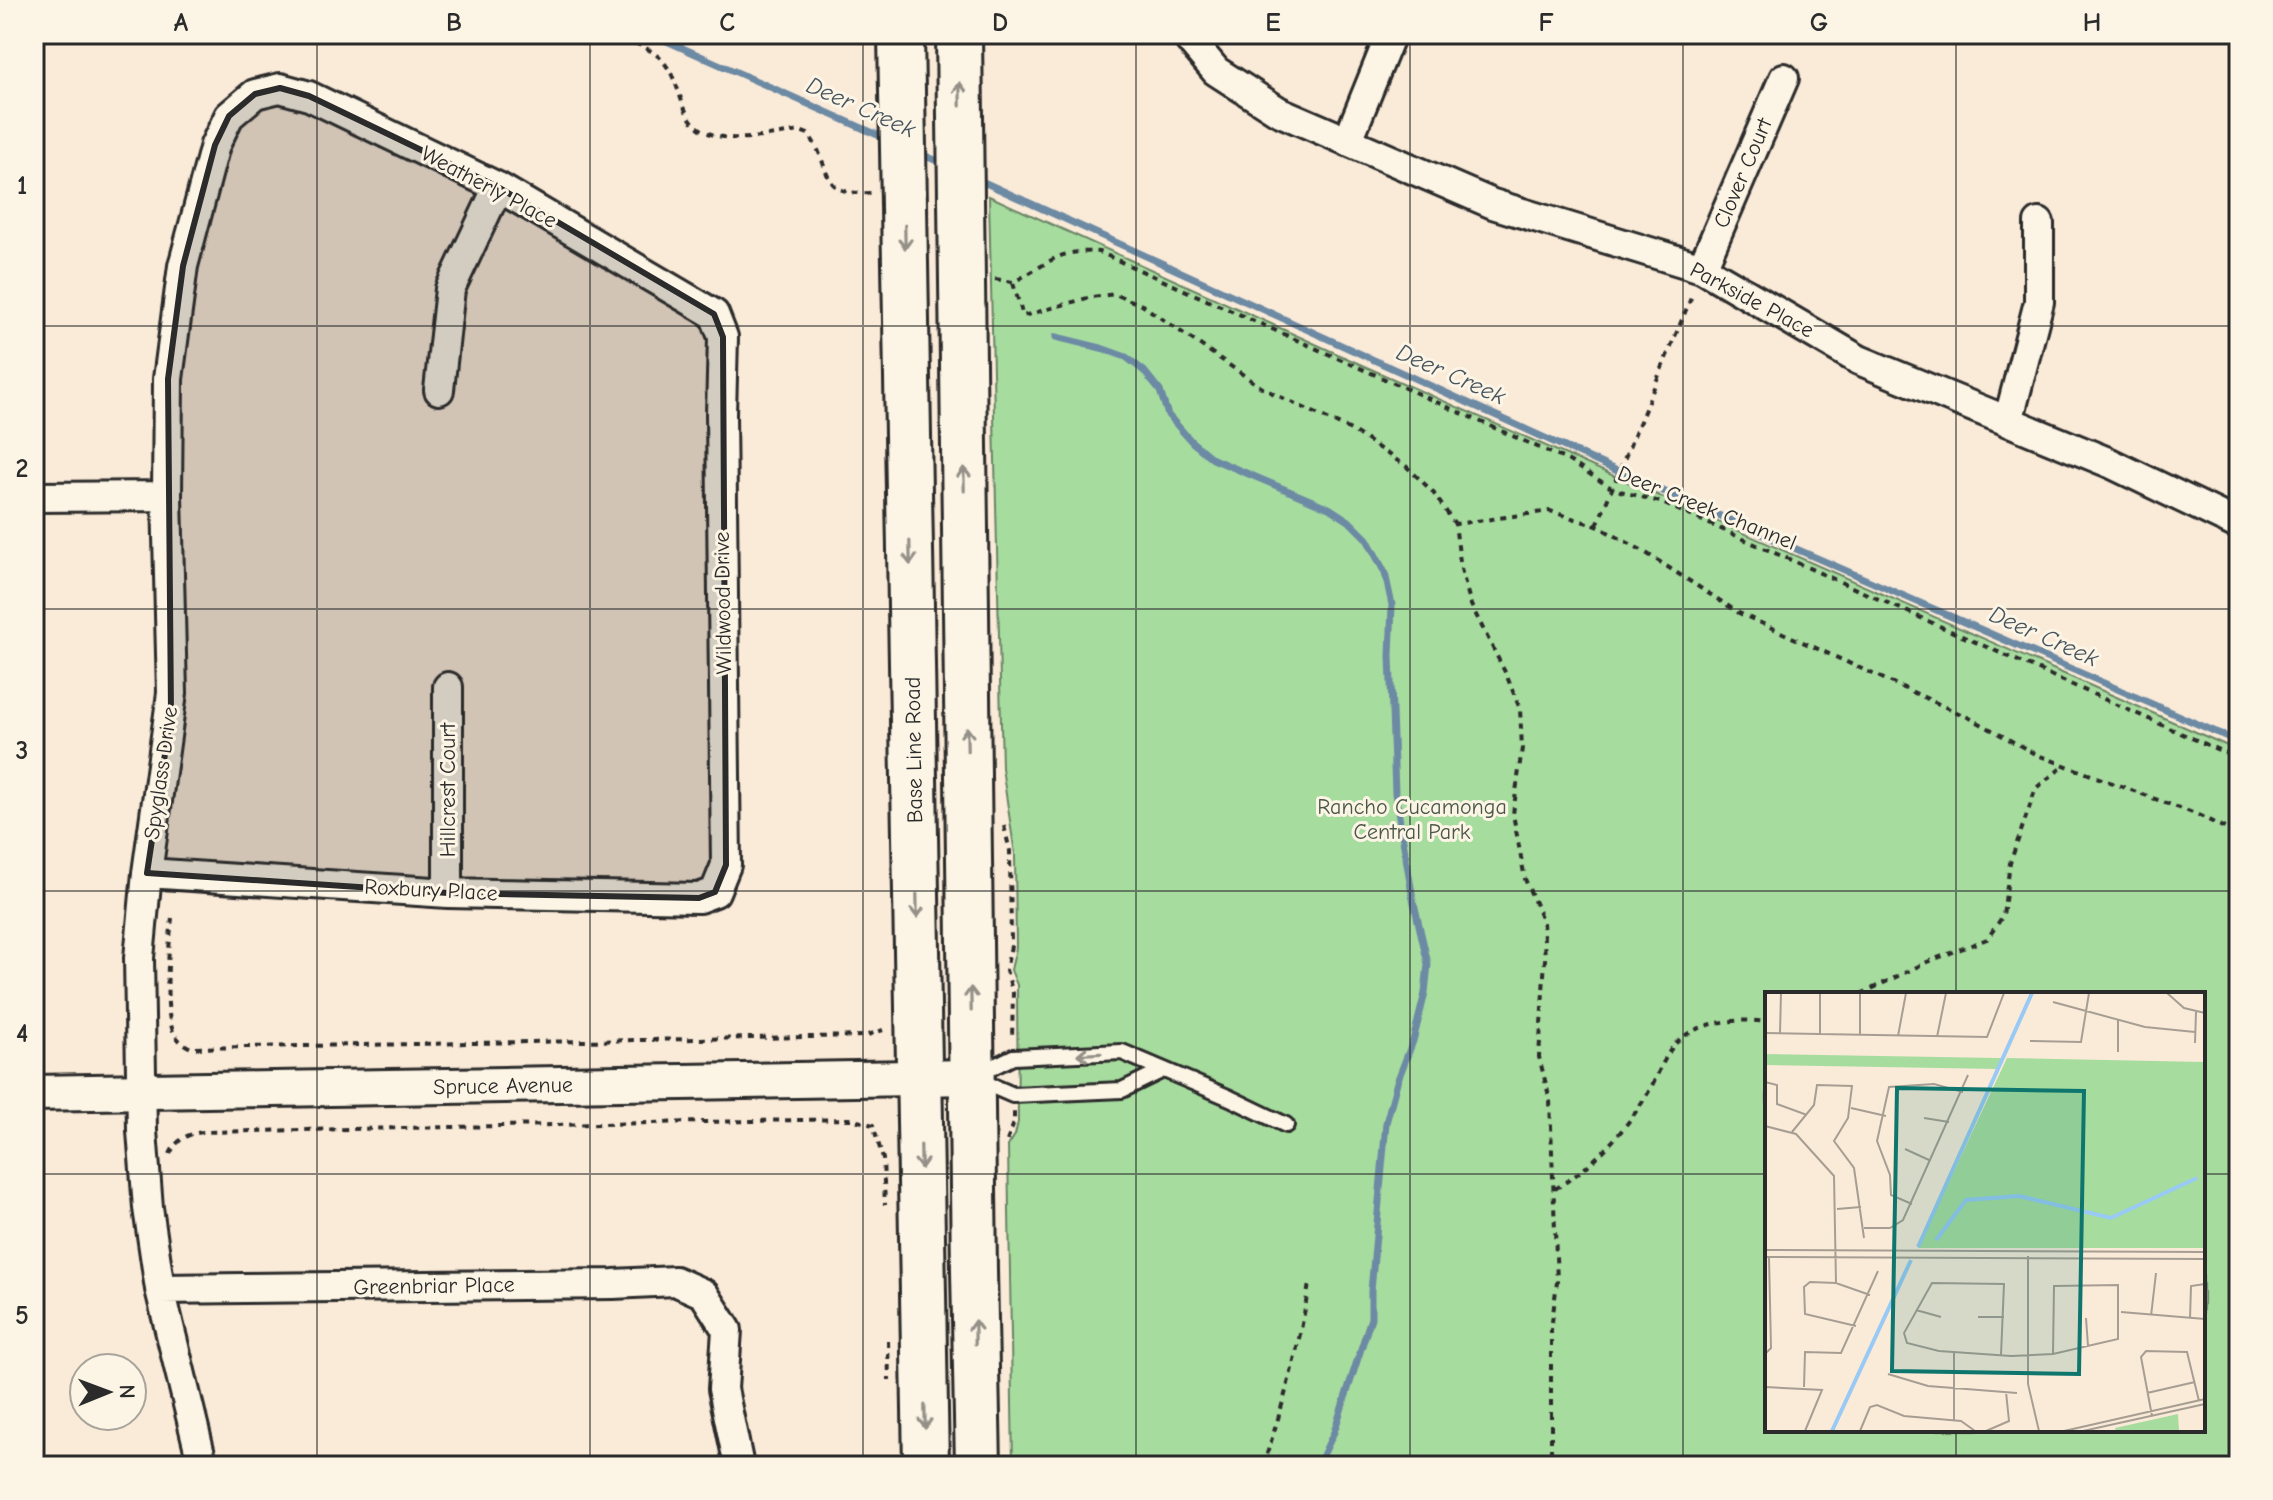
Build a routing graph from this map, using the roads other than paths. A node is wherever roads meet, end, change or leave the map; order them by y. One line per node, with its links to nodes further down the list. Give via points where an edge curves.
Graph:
1 (901, 34): 23 (main road, Base Line Road, one-way to 23)
2 (959, 34): 22 (main road, one-way to 2)
3 (1185, 34): 7 (street, Parkside Place, via 1216,71 1278,111)
4 (1391, 34): 7 (street)
5 (1784, 78): 10 (street, Clover Court)
6 (255, 94): 8 (street, Weatherly Place, via 280,88 309,96); 14 (street, Spyglass Drive, via 229,116 215,145 183,266 168,379)
7 (1348, 140): 10 (street, Parkside Place, via 1493,204)
8 (498, 187): 11 (street, Weatherly Place); 12 (street, via 450,289)
9 (2039, 223): 13 (street, via 2039,302)
10 (1702, 268): 13 (street, Parkside Place, via 1859,360)
11 (714, 314): 19 (street, Wildwood Drive, via 723,337 726,865)
12 (439, 390)
13 (2008, 422): 16 (street, Parkside Place, via 2110,463)
14 (167, 496): 15 (street); 18 (street, Spyglass Drive, via 171,703)
15 (34, 497)
16 (2239, 525)
17 (448, 687): 20 (street, Hillcrest Court)
18 (147, 873): 20 (street, Roxbury Place); 24 (street, Spyglass Drive, via 139,958)
19 (715, 892): 20 (street, Roxbury Place, via 699,898)
20 (448, 893)
21 (1163, 1070): 22 (lane, via 1122,1090 1013,1095); 22 (lane, one-way to 22, via 1122,1052 1013,1057); 26 (lane)
22 (972, 1077): 23 (street, Spruce Avenue); 31 (main road, one-way to 22)
23 (920, 1079): 24 (street, Spruce Avenue); 30 (main road, Base Line Road, one-way to 30)
24 (141, 1091): 25 (street, Spruce Avenue); 27 (street, Spyglass Drive, via 148,1208)
25 (34, 1093)
26 (1286, 1125)
27 (160, 1289): 28 (street, Spyglass Drive); 29 (street, Greenbriar Place, via 675,1281 704,1294 727,1330 723,1389)
28 (203, 1466)
29 (739, 1466)
30 (926, 1466)
31 (978, 1466)

